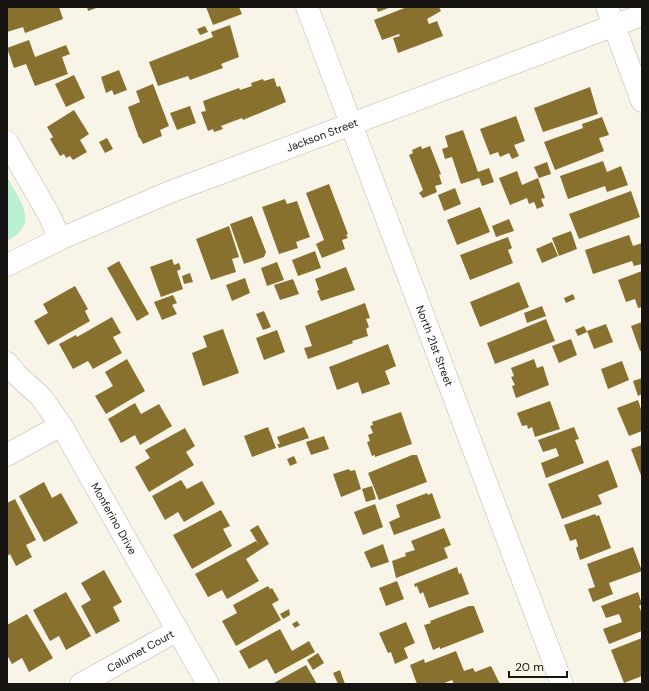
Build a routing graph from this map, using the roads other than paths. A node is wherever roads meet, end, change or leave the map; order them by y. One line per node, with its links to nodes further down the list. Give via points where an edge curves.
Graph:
1 (307, 7): 5 (street, North 21st Street)
2 (642, 15): 3 (street, Jackson Street)
3 (611, 16): 4 (street); 5 (street, Jackson Street)
4 (642, 100)
5 (352, 125): 7 (street, Jackson Street, via 170,192); 15 (street, North 21st Street)
6 (7, 142): 7 (street)
7 (60, 239): 8 (street, Jackson Street)
8 (7, 265)
9 (7, 363): 10 (street, Monferino Drive, via 41,397)
10 (62, 425): 11 (street); 12 (street, Monferino Drive)
11 (7, 455)
12 (178, 630): 13 (street, Calumet Court); 14 (street, Monferino Drive)
13 (82, 684)
14 (208, 684)
15 (562, 684)

